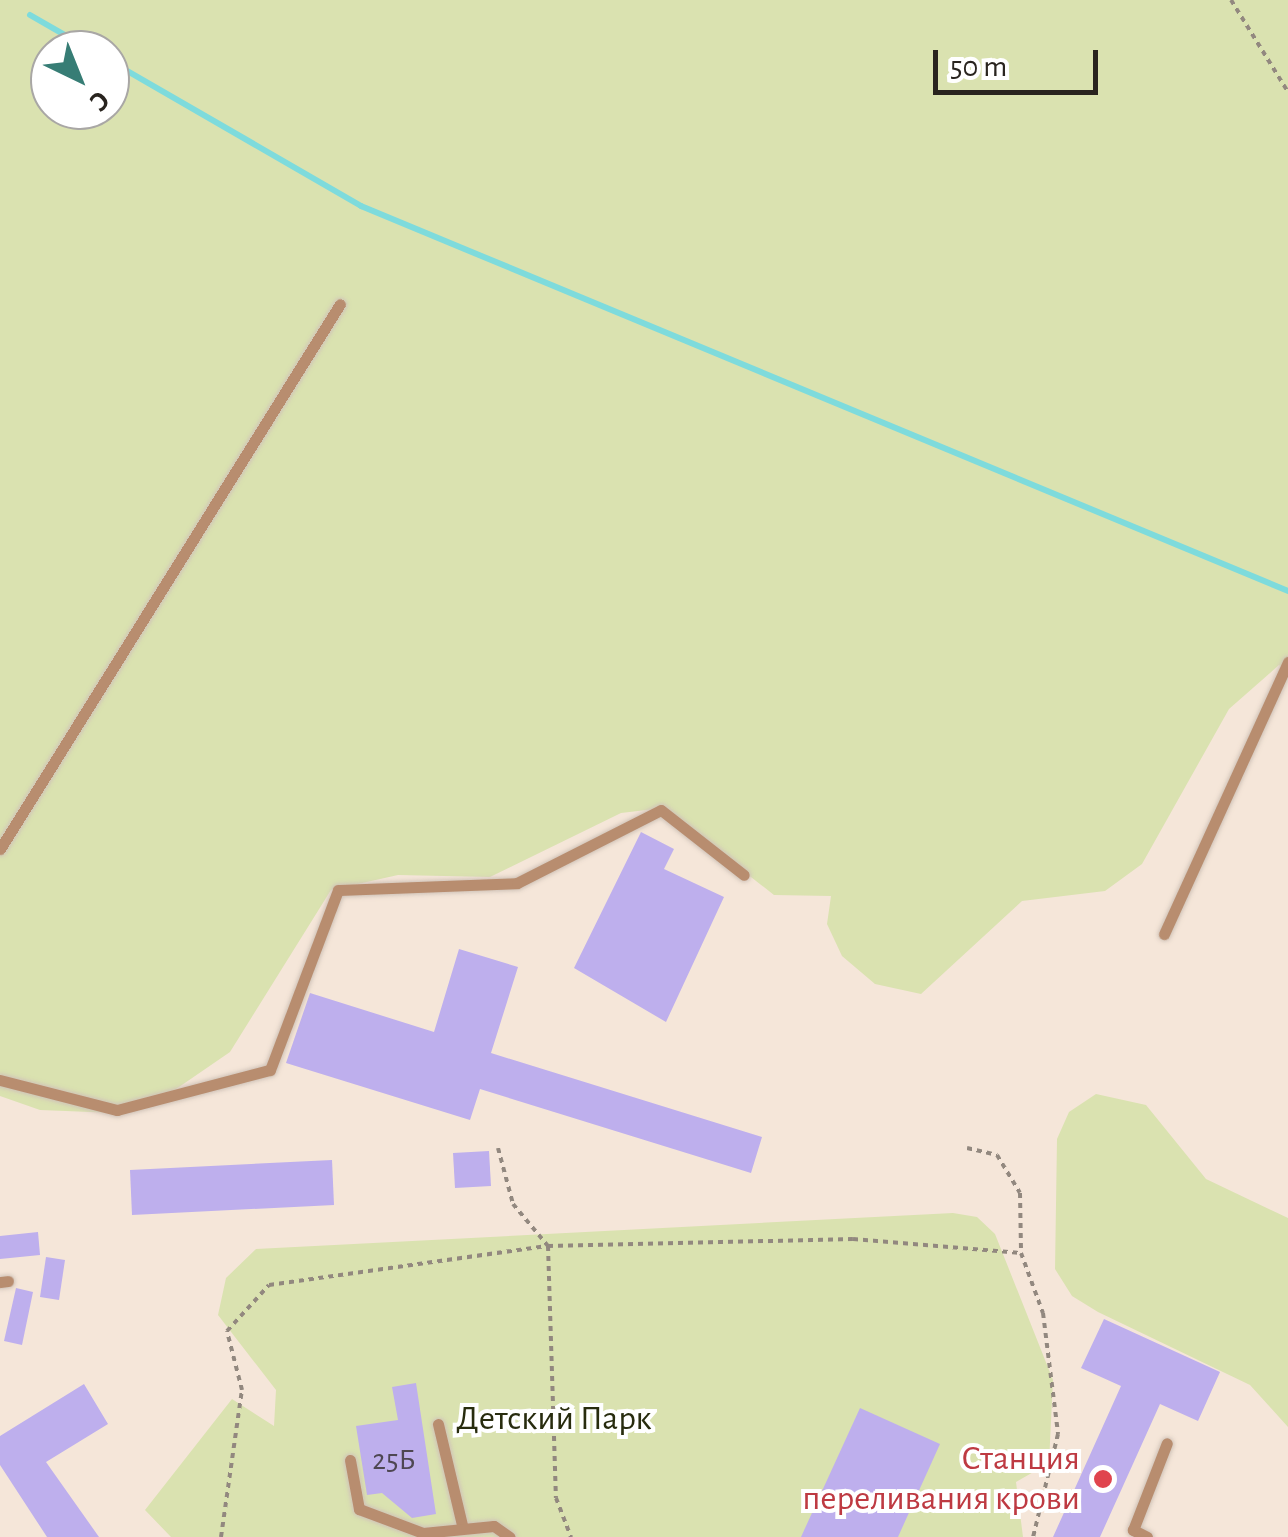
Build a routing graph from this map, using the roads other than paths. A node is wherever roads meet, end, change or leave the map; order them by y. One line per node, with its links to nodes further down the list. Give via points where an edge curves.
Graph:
1 (340, 304): 3 (lane)
2 (1288, 662): 5 (lane)
3 (0, 848)
4 (744, 875): 6 (lane, via 661,810 517,883 338,890 270,1070 116,1110)
5 (1164, 934)
6 (0, 1080)
7 (438, 1424): 10 (lane)
8 (1167, 1443): 12 (lane, via 1132,1530)
9 (350, 1460): 10 (lane, via 359,1508 423,1533)
10 (462, 1525): 11 (lane, via 494,1526)
11 (510, 1537)
12 (1147, 1537)

